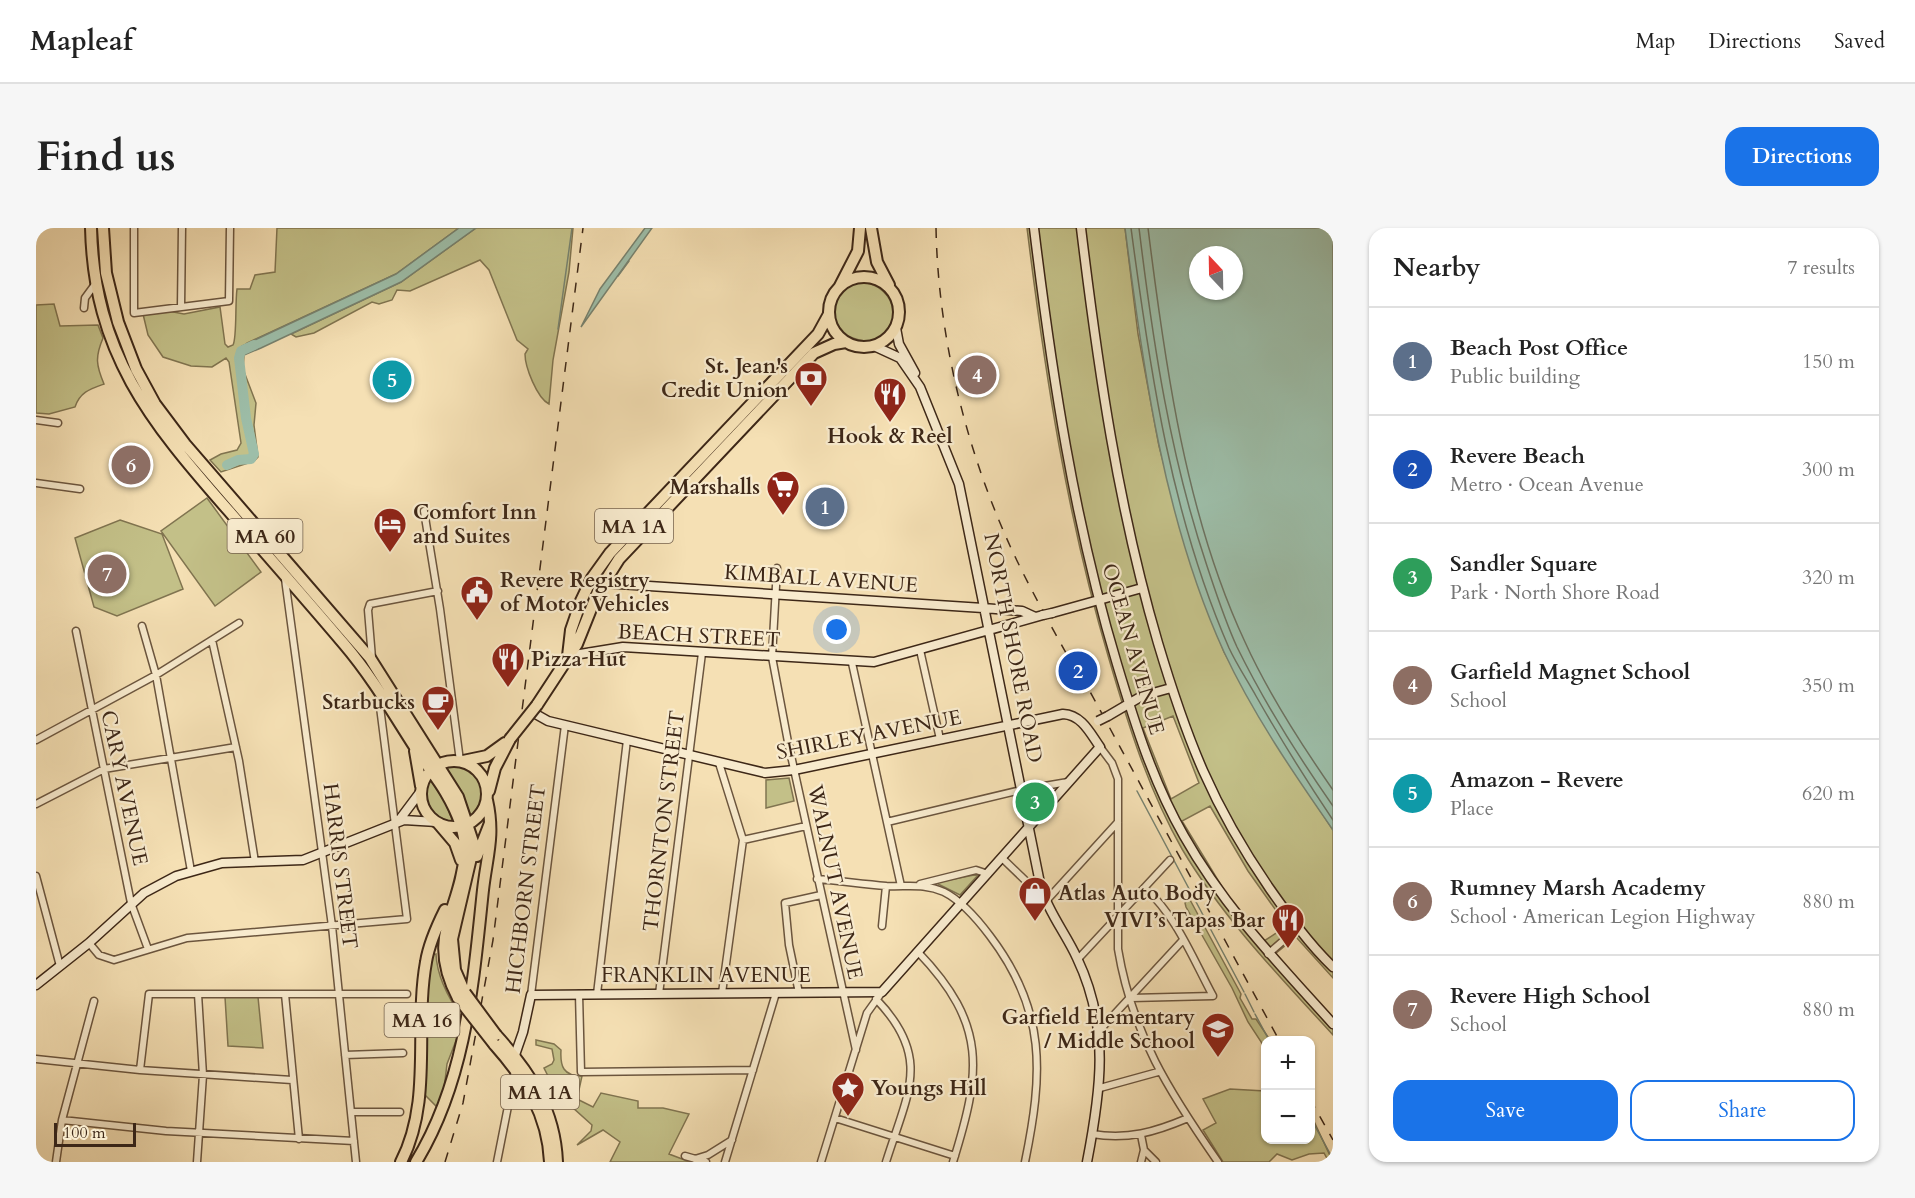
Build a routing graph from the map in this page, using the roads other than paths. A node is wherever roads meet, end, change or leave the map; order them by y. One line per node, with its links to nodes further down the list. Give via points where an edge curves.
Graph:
1 (91, 228): 10 (highway, MA 60)
2 (103, 228): 43 (highway, MA 60, via 106,273 118,322 155,404)
3 (134, 228): 13 (street, via 134,312)
4 (182, 228): 13 (street)
5 (230, 228): 13 (street, via 229,301)
6 (860, 228): 11 (highway, MA 1A, via 858,251)
7 (871, 228): 12 (highway, via 877,262)
8 (1034, 228): 31 (main road, OCEAN AVENUE, via 1069,469)
9 (1081, 228): 28 (main road, via 1114,460)
10 (97, 282): 14 (street, via 85,298); 26 (highway, MA 60, via 116,350 148,413)
11 (838, 289): 12 (highway, via 863,277 881,281); 15 (highway, MA 1A)
12 (894, 293): 16 (highway, via 900,309)
13 (181, 307)
14 (84, 308)
15 (829, 314): 17 (highway, via 832,327); 41 (highway, MA 1A, via 818,334 602,562 579,606)
16 (896, 328): 18 (highway); 19 (main road, NORTH SHORE ROAD, via 899,344)
17 (846, 342): 18 (highway, MA 1A); 27 (highway, MA 1A, via 822,348 801,366 634,542)
18 (874, 346): 19 (main road, NORTH SHORE ROAD, via 900,358)
19 (920, 387): 32 (main road, NORTH SHORE ROAD, via 959,484)
20 (36, 420): 21 (street)
21 (58, 423)
22 (36, 483): 23 (street)
23 (80, 489)
24 (424, 512): 29 (street)
25 (777, 568): 30 (street, WALNUT AVENUE)
26 (284, 575): 58 (highway, MA 60, via 363,667); 83 (street, HARRIS STREET)
27 (603, 583): 30 (main road, KIMBALL AVENUE); 41 (highway, MA 1A, via 579,640)
28 (1142, 588): 31 (main road, BEACH STREET); 46 (main road)
29 (438, 591): 43 (street, via 370,604); 64 (street)
30 (775, 594): 32 (main road, KIMBALL AVENUE); 42 (street, WALNUT AVENUE)
31 (1098, 600): 33 (main road, BEACH STREET); 47 (main road, OCEAN AVENUE)
32 (983, 608): 33 (main road, KIMBALL AVENUE); 37 (main road, NORTH SHORE ROAD)
33 (1043, 615): 37 (main road, BEACH STREET)
34 (239, 623): 38 (street)
35 (142, 626): 45 (street)
36 (76, 631): 49 (street, CARY AVENUE)
37 (988, 631): 39 (main road, BEACH STREET); 52 (main road, NORTH SHORE ROAD)
38 (212, 640): 45 (street); 59 (street)
39 (920, 651): 44 (main road, BEACH STREET, via 883,661); 55 (street)
40 (702, 653): 41 (main road, BEACH STREET, via 619,647); 42 (main road, BEACH STREET); 62 (street, THORNTON STREET)
41 (568, 656): 50 (highway, MA 1A)
42 (772, 657): 44 (main road, BEACH STREET); 68 (street, WALNUT AVENUE)
43 (372, 661): 58 (highway, MA 60)
44 (852, 663): 61 (street)
45 (156, 675): 49 (street); 63 (street)
46 (1171, 688): 47 (main road); 105 (main road, via 1199,768 1230,828)
47 (1129, 704): 53 (main road, bridge); 110 (main road, OCEAN AVENUE, via 1155,778 1180,830 1225,900)
48 (380, 707): 75 (street)
49 (91, 710): 56 (street); 67 (street, CARY AVENUE)
50 (535, 710): 51 (main road, SHIRLEY AVENUE); 54 (highway, MA 1A, bridge)
51 (565, 725): 57 (main road, SHIRLEY AVENUE); 126 (street, HICHBORN STREET)
52 (1008, 725): 53 (main road, SHIRLEY AVENUE, via 1063,714 1073,716); 55 (main road, SHIRLEY AVENUE); 71 (main road, NORTH SHORE ROAD)
53 (1088, 728): 60 (main road)
54 (510, 739): 64 (highway, MA 1A, via 487,756); 72 (highway, MA 1A, via 495,768)
55 (940, 739): 61 (main road, SHIRLEY AVENUE)
56 (36, 740)
57 (627, 740): 62 (main road, SHIRLEY AVENUE); 123 (street)
58 (417, 743): 64 (highway); 66 (highway, MA 60); 70 (highway)
59 (236, 747): 63 (street); 86 (street)
60 (1100, 747): 69 (main road); 78 (street, via 1116,773)
61 (872, 754): 68 (main road, SHIRLEY AVENUE); 77 (street)
62 (690, 756): 65 (main road, SHIRLEY AVENUE); 124 (street, THORNTON STREET)
63 (170, 757): 67 (street); 88 (street)
64 (460, 761): 66 (highway, MA 1A); 72 (highway, via 482,774)
65 (719, 763): 68 (main road, SHIRLEY AVENUE, via 760,772); 82 (street)
66 (434, 768): 70 (highway); 79 (highway, MA 60, via 453,796)
67 (104, 769): 73 (street); 100 (street, CARY AVENUE)
68 (794, 770): 80 (street, WALNUT AVENUE)
69 (1070, 782): 71 (street); 81 (main road)
70 (421, 790): 75 (main road); 76 (highway, via 423,806)
71 (1021, 790): 77 (street); 81 (main road, NORTH SHORE ROAD)
72 (487, 799): 74 (highway, MA 1A); 79 (highway, via 481,814)
73 (36, 804)
74 (491, 820): 93 (highway, MA 1A); 168 (highway, MA 16, via 475,968 461,1047 440,1115)
75 (396, 822): 76 (main road); 83 (main road); 103 (street, via 407,919)
76 (437, 822): 79 (highway); 87 (highway, via 456,846)
77 (887, 822): 95 (street)
78 (1118, 822): 99 (street); 102 (street)
79 (465, 825): 87 (highway, MA 60); 93 (highway, MA 60, via 474,848)
80 (806, 826): 82 (street); 91 (street, WALNUT AVENUE)
81 (1029, 827): 84 (main road); 96 (main road, NORTH SHORE ROAD)
82 (743, 840): 116 (street)
83 (323, 854): 86 (main road, via 295,861); 103 (street, HARRIS STREET)
84 (1002, 858): 89 (main road); 96 (street, via 1030,885)
85 (1170, 860): 97 (street)
86 (255, 862): 88 (main road, via 222,863)
87 (462, 870): 93 (highway, MA 1A)
88 (191, 871): 100 (main road)
89 (988, 874): 92 (street, via 976,870); 101 (main road)
90 (36, 876): 112 (street)
91 (817, 879): 94 (street); 98 (street, WALNUT AVENUE)
92 (919, 884): 95 (street); 101 (street, via 944,892)
93 (462, 885): 132 (highway, MA 1A, bridge, via 446,923 443,943 447,972); 167 (highway, MA 16, via 436,928 426,961 418,1109)
94 (886, 886): 95 (street); 104 (street)
95 (901, 886)
96 (1041, 888): 99 (main road, NORTH SHORE ROAD)
97 (1145, 888): 102 (street); 106 (street, via 1160,902)
98 (821, 895): 115 (street, WALNUT AVENUE); 118 (street, via 785,903)
99 (1046, 902): 111 (main road, NORTH SHORE ROAD)
100 (131, 903): 107 (main road); 108 (street, CARY AVENUE)
101 (960, 904): 109 (main road); 176 (street, via 979,922 1014,972 1034,1029 1037,1093)
102 (1119, 916): 111 (street); 128 (street, via 1118,949)
103 (332, 926): 108 (street, via 187,938); 125 (street, HARRIS STREET)
104 (882, 926)
105 (1299, 927): 110 (street); 113 (main road)
106 (1183, 940): 128 (street); 128 (street, via 1213,996)
107 (88, 943): 108 (street, via 99,955 114,960); 112 (main road)
108 (148, 949)
109 (918, 952): 127 (main road); 163 (street, via 947,983 970,1032 973,1088)
110 (1268, 954): 130 (main road, OCEAN AVENUE)
111 (1078, 959): 131 (main road, NORTH SHORE ROAD)
112 (60, 966): 114 (main road)
113 (1333, 967)
114 (36, 985)
115 (842, 992): 118 (main road, FRANKLIN AVENUE); 127 (main road, FRANKLIN AVENUE); 133 (street, WALNUT AVENUE)
116 (722, 993): 117 (main road, FRANKLIN AVENUE); 124 (main road, FRANKLIN AVENUE)
117 (777, 993): 118 (main road, FRANKLIN AVENUE); 141 (street)
118 (799, 993)
119 (198, 994): 120 (street); 140 (street, via 149,994); 143 (street)
120 (285, 994): 125 (street); 144 (street)
121 (407, 994): 125 (street)
122 (579, 994): 123 (main road, FRANKLIN AVENUE); 126 (main road, FRANKLIN AVENUE); 141 (street, via 582,1072)
123 (597, 994): 124 (main road, FRANKLIN AVENUE)
124 (659, 994)
125 (338, 995): 136 (street, HARRIS STREET)
126 (531, 995): 135 (main road, HICHBORN STREET)
127 (879, 996): 133 (street, via 867,1013); 156 (street, via 902,1031 910,1054 909,1092)
128 (1131, 998): 131 (street); 142 (street)
129 (94, 1001): 138 (street)
130 (1333, 1024)
131 (1099, 1031): 145 (main road, NORTH SHORE ROAD)
132 (495, 1039): 135 (highway, MA 1A); 139 (highway, MA 1A)
133 (856, 1050): 150 (street)
134 (402, 1053): 136 (street)
135 (514, 1055): 171 (highway, MA 1A, via 533,1079 546,1107)
136 (345, 1056): 148 (street, HARRIS STREET)
137 (36, 1059): 138 (street)
138 (78, 1064): 140 (street); 152 (street)
139 (515, 1068): 146 (street); 147 (highway, MA 1A)
140 (140, 1070): 143 (street)
141 (753, 1070): 158 (street)
142 (1158, 1072): 145 (street); 151 (street)
143 (203, 1075): 144 (street); 153 (street)
144 (292, 1080): 157 (street)
145 (1100, 1088): 154 (main road, NORTH SHORE ROAD)
146 (509, 1103): 147 (street, via 526,1099); 169 (street)
147 (538, 1105): 170 (highway, MA 1A)
148 (351, 1112): 149 (street); 159 (street, HARRIS STREET)
149 (400, 1112)
150 (835, 1118): 156 (street); 174 (street)
151 (1188, 1118): 155 (street); 180 (street)
152 (62, 1120): 153 (street); 164 (street)
153 (198, 1134): 157 (street); 165 (street)
154 (1092, 1134): 155 (street); 177 (main road, NORTH SHORE ROAD)
155 (1141, 1135): 160 (street)
156 (894, 1137): 163 (street); 175 (street)
157 (299, 1139): 159 (street)
158 (732, 1140): 162 (street); 173 (street)
159 (354, 1141): 166 (street, HARRIS STREET)
160 (1144, 1150): 178 (street); 179 (street)
161 (685, 1155): 162 (street)
162 (695, 1159): 172 (street)
163 (954, 1159)
164 (56, 1162)
165 (197, 1162)
166 (356, 1162)
167 (400, 1162)
168 (416, 1162)
169 (497, 1162)
170 (550, 1162)
171 (557, 1162)
172 (706, 1162)
173 (725, 1162)
174 (821, 1162)
175 (886, 1162)
176 (1025, 1162)
177 (1087, 1162)
178 (1141, 1162)
179 (1156, 1162)
180 (1218, 1162)

